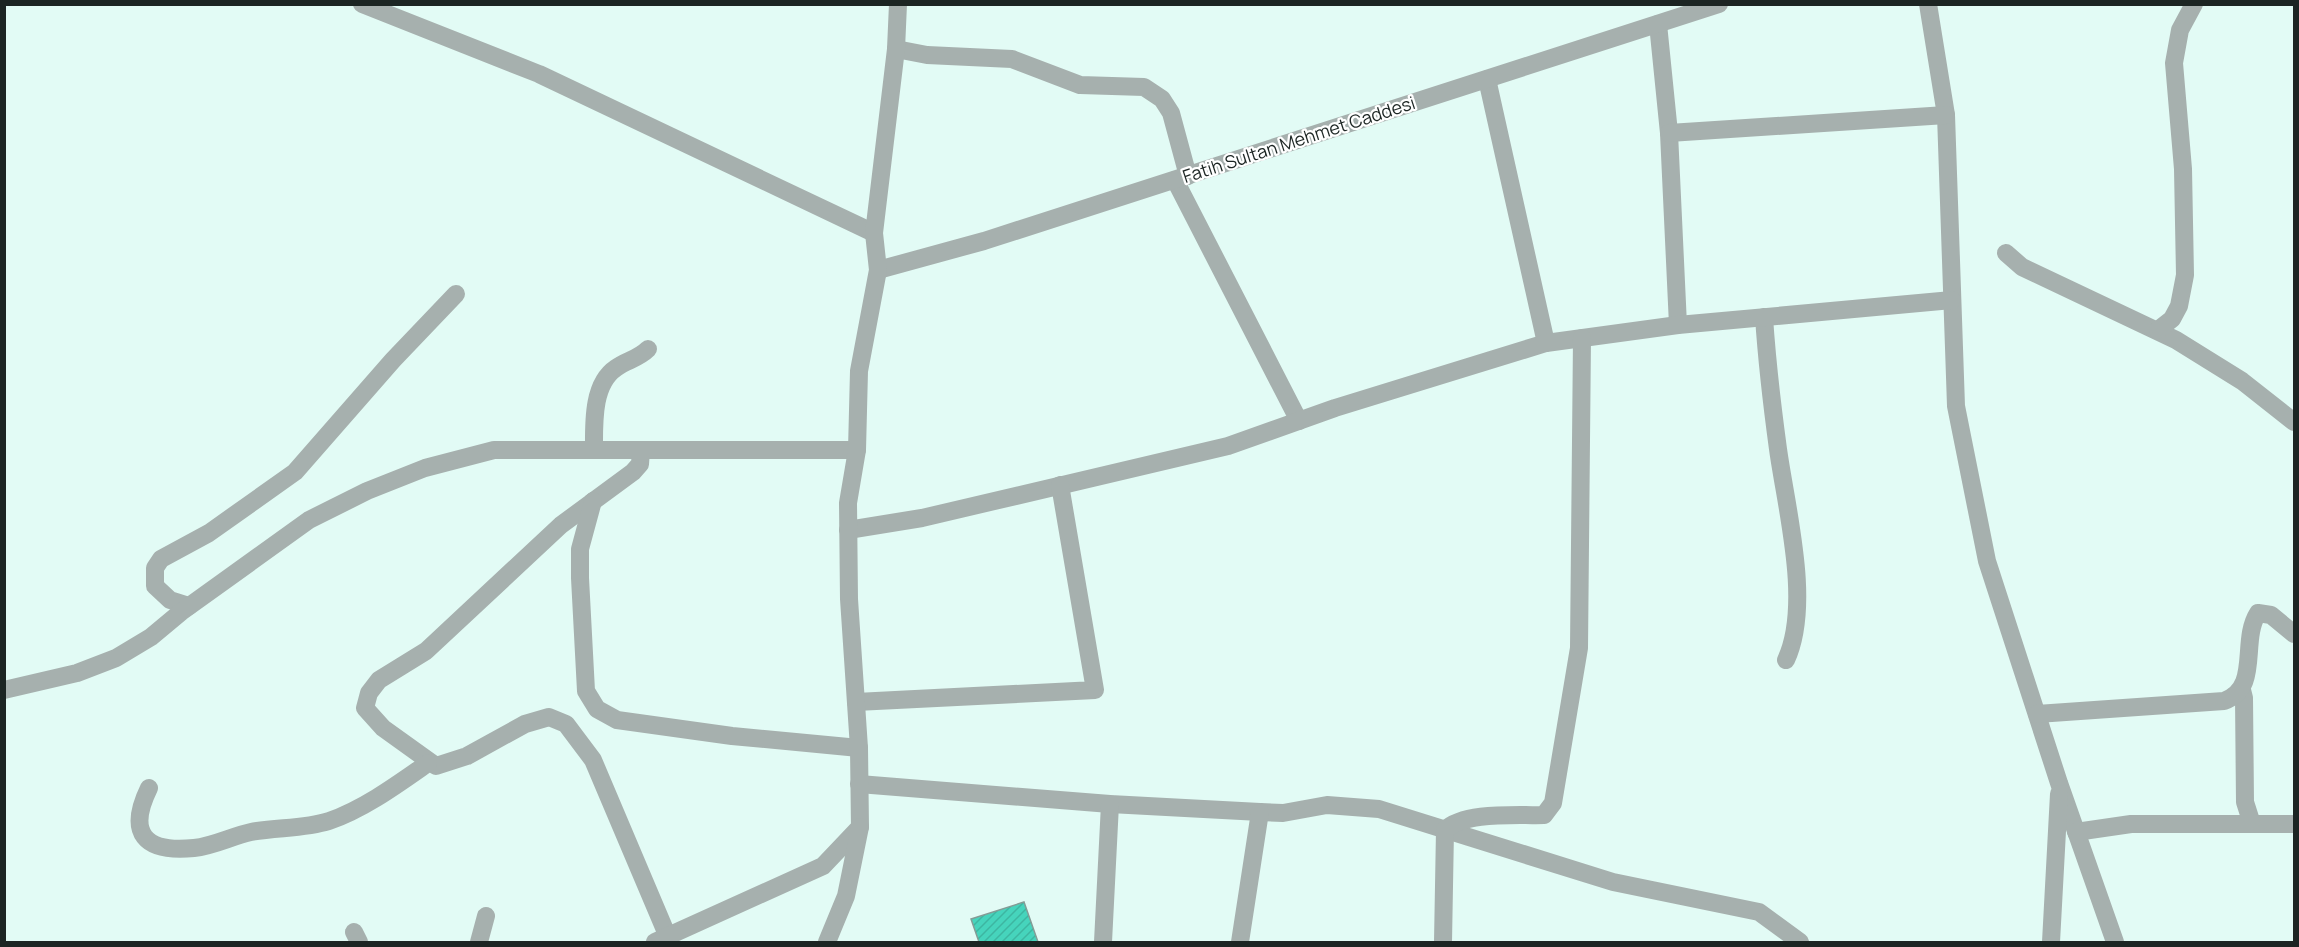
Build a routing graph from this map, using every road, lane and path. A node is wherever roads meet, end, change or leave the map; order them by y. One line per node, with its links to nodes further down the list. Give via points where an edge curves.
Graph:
1 (362, 4): 12 (street, via 539,74)
2 (898, 4): 7 (street)
3 (1719, 4): 6 (street, Fatih Sultan Mehmet Caddesi)
4 (1928, 4): 9 (street)
5 (2194, 4): 19 (street, via 2180,30 2174,63 2183,169 2185,275 2179,306 2172,319)
6 (1658, 24): 8 (street, Fatih Sultan Mehmet Caddesi); 10 (street)
7 (896, 49): 11 (street, via 927,55 1012,59 1080,85 1144,87 1162,99 1171,113); 12 (street)
8 (1487, 79): 11 (street, Fatih Sultan Mehmet Caddesi); 21 (street)
9 (1946, 115): 10 (street); 16 (street)
10 (1669, 133): 18 (street)
11 (1181, 178): 14 (street, Fatih Sultan Mehmet Caddesi, via 984,241); 23 (street)
12 (874, 233): 14 (street)
13 (2006, 253): 19 (street, via 2022,267)
14 (878, 270): 27 (street, via 859,371)
15 (456, 294): 31 (street, via 295,472 154,568 154,586)
16 (1952, 300): 17 (street); 37 (street, via 1956,406 1987,561)
17 (1764, 318): 18 (street); 33 (street, via 1770,396 1792,525 1796,637)
18 (1678, 325): 20 (street)
19 (2158, 330): 24 (street, via 2242,381)
20 (1582, 338): 21 (street); 48 (street, via 1579,648 1553,803 1544,815 1470,818 1454,822)
21 (1546, 344): 23 (street)
22 (648, 349): 25 (street, via 609,373 601,387 594,420)
23 (1299, 421): 28 (street, via 1228,446)
24 (2295, 422)
25 (594, 450): 26 (street); 31 (street, via 494,450 425,468 309,520)
26 (641, 450): 27 (street); 29 (street, via 640,464 633,472)
27 (857, 450): 30 (street, via 848,503)
28 (1060, 485): 30 (street, via 922,518); 36 (street, via 1095,690)
29 (593, 501): 38 (street, via 580,549 586,691 597,709 617,720); 39 (street, via 561,525 452,629 426,651 379,680 369,693 365,708 370,716)
30 (848, 530): 36 (street)
31 (185, 609): 34 (street, via 151,637 116,658 77,673)
32 (2295, 634): 35 (street, via 2271,615 2258,613 2250,630 2245,687)
33 (1786, 660)
34 (4, 690)
35 (2241, 690): 37 (street, via 2224,701); 45 (street, via 2245,802)
36 (856, 702): 38 (street)
37 (2037, 714): 40 (street)
38 (859, 748): 41 (street)
39 (428, 763): 42 (street, via 330,821 250,832 195,848 161,848 141,832 137,819); 51 (street, via 441,766 525,724 549,717 566,724 593,760)
40 (2059, 783): 49 (street); 58 (street)
41 (859, 784): 43 (street); 47 (street)
42 (149, 788)
43 (1110, 804): 44 (street); 54 (street)
44 (1260, 812): 48 (street, via 1283,813 1327,805 1379,809); 55 (street)
45 (2252, 824): 46 (street); 49 (street, via 2131,824)
46 (2295, 824)
47 (860, 827): 51 (street, via 823,866); 53 (street, via 846,896)
48 (1445, 830): 56 (street); 57 (street, via 1613,882 1759,912)
49 (2076, 832): 59 (street)
50 (486, 916): 52 (street)
51 (661, 940)
52 (479, 942)
53 (827, 942)
54 (1103, 942)
55 (1240, 942)
56 (1443, 942)
57 (1800, 942)
58 (2051, 942)
59 (2115, 942)

